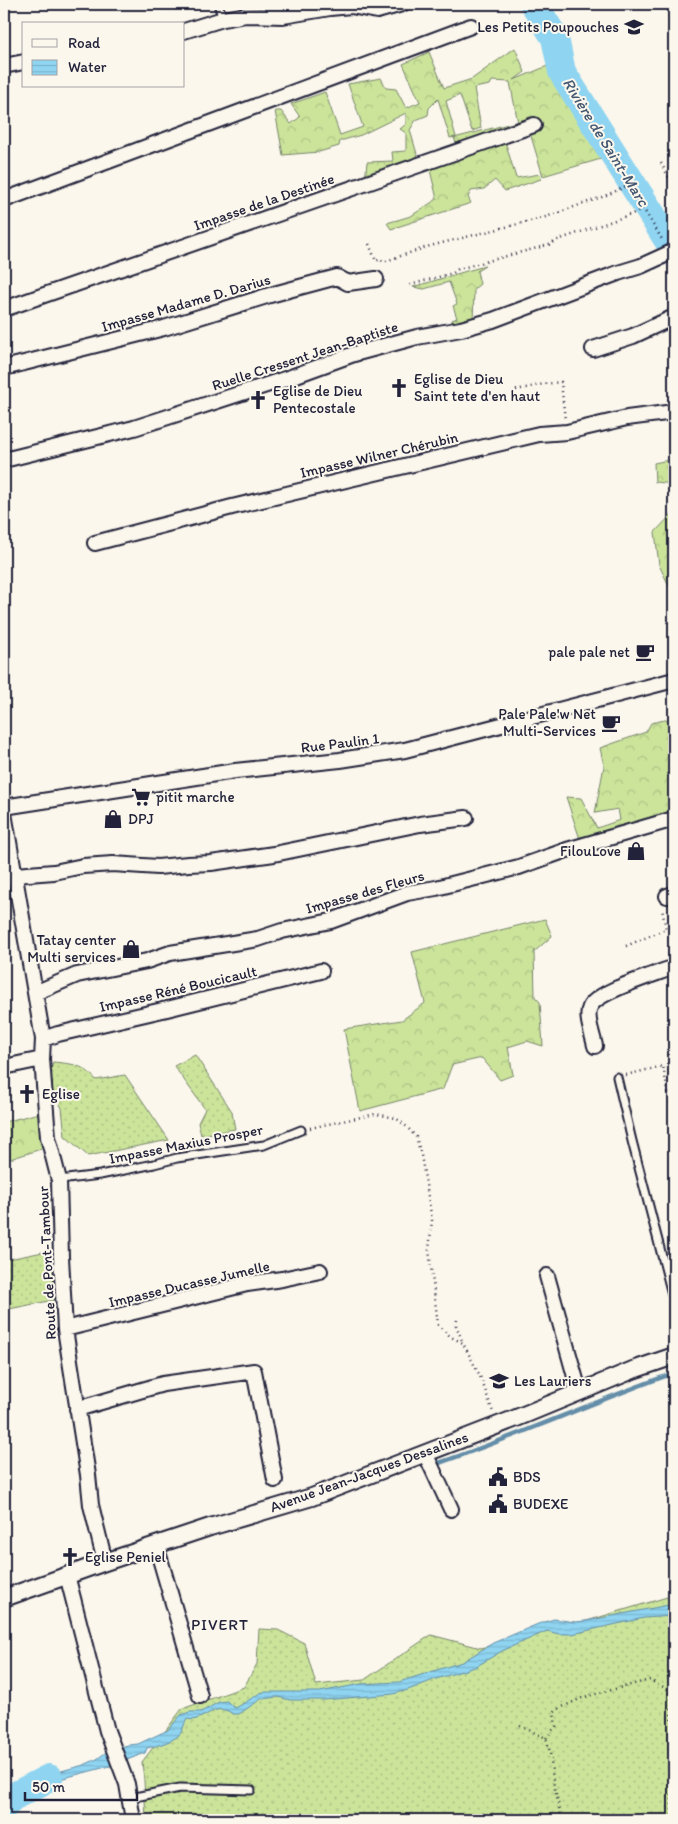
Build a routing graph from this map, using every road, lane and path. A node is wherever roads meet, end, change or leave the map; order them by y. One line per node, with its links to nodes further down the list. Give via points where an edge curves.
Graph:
1 (218, 4): 3 (lane)
2 (402, 4): 3 (street, via 377,11 351,6 283,16)
3 (223, 19): 5 (street)
4 (470, 26): 11 (street)
5 (185, 31)
6 (22, 62): 7 (street)
7 (4, 66)
8 (534, 125): 17 (street, Impasse de la Destinée)
9 (661, 163): 10 (path)
10 (674, 187)
11 (4, 200)
12 (642, 209): 13 (path, via 627,186 546,217 430,246 383,262 380,259 376,261); 14 (path); 16 (path, via 552,244)
13 (369, 244)
14 (671, 252): 24 (street, Ruelle Cressent Jean-Baptiste, via 641,266 461,330 416,337 354,354 134,428)
15 (376, 279): 20 (street, Impasse Madame D. Darius, via 348,283 337,278 164,328)
16 (410, 285)
17 (4, 309)
18 (674, 317): 19 (street, via 633,336)
19 (593, 349)
20 (4, 368)
21 (516, 390): 23 (path, via 561,382)
22 (674, 412): 23 (street, Impasse Wilner Chérubin, via 627,418)
23 (568, 432): 25 (street, Impasse Wilner Chérubin, via 539,434)
24 (4, 460)
25 (95, 543)
26 (674, 680): 27 (street, Rue Paulin 1, via 405,750 235,771)
27 (4, 807)
28 (4, 813): 31 (street, Route de Pont-Tambour)
29 (466, 818): 31 (street, via 211,864 158,868 113,864)
30 (674, 819): 36 (street, Impasse des Fleurs, via 519,867 407,894 331,921 77,975)
31 (15, 875): 36 (street, Route de Pont-Tambour)
32 (671, 895): 33 (path, via 661,904 666,929)
33 (626, 946)
34 (674, 967): 38 (street, via 599,997 590,1007 589,1017)
35 (321, 971): 37 (street, Impasse Réné Boucicault)
36 (35, 993): 37 (street, Route de Pont-Tambour)
37 (43, 1039): 39 (street, Route de Pont-Tambour)
38 (595, 1046)
39 (42, 1059): 40 (street); 44 (street, Route de Pont-Tambour, via 48,1137)
40 (4, 1067)
41 (617, 1077): 42 (path, via 663,1066); 47 (lane)
42 (674, 1124)
43 (301, 1130): 44 (lane, Impasse Maxius Prosper, via 264,1145); 50 (path, via 375,1114 396,1118 416,1137 432,1220 430,1269 438,1325)
44 (60, 1180): 49 (street, Route de Pont-Tambour)
45 (320, 1271): 49 (street, Impasse Ducasse Jumelle, via 248,1284)
46 (547, 1276): 52 (street)
47 (674, 1302)
48 (457, 1320): 50 (path)
49 (65, 1329): 53 (street, Route de Pont-Tambour)
50 (463, 1343): 54 (path, via 480,1376)
51 (674, 1356): 52 (street, Avenue Jean-Jacques Dessalines)
52 (579, 1392): 54 (street, Avenue Jean-Jacques Dessalines)
53 (77, 1409): 56 (street, via 163,1384 254,1371); 59 (street, Route de Pont-Tambour, via 91,1505)
54 (497, 1425): 55 (street, Avenue Jean-Jacques Dessalines)
55 (425, 1453): 57 (street); 58 (street, Avenue Jean-Jacques Dessalines, via 312,1497)
56 (275, 1480)
57 (451, 1509)
58 (156, 1545): 59 (street, Avenue Jean-Jacques Dessalines); 63 (street)
59 (105, 1562): 60 (street, Avenue Jean-Jacques Dessalines)
60 (67, 1575): 61 (street, Avenue Jean-Jacques Dessalines); 67 (street, via 108,1731)
61 (4, 1598)
62 (673, 1694): 65 (path, via 650,1680 584,1697 554,1713 556,1726); 70 (path)
63 (200, 1696)
64 (520, 1726): 65 (path)
65 (546, 1738): 69 (path)
66 (251, 1790): 67 (lane, via 180,1788)
67 (129, 1791): 68 (street)
68 (133, 1820)
69 (562, 1820)
70 (672, 1820)

